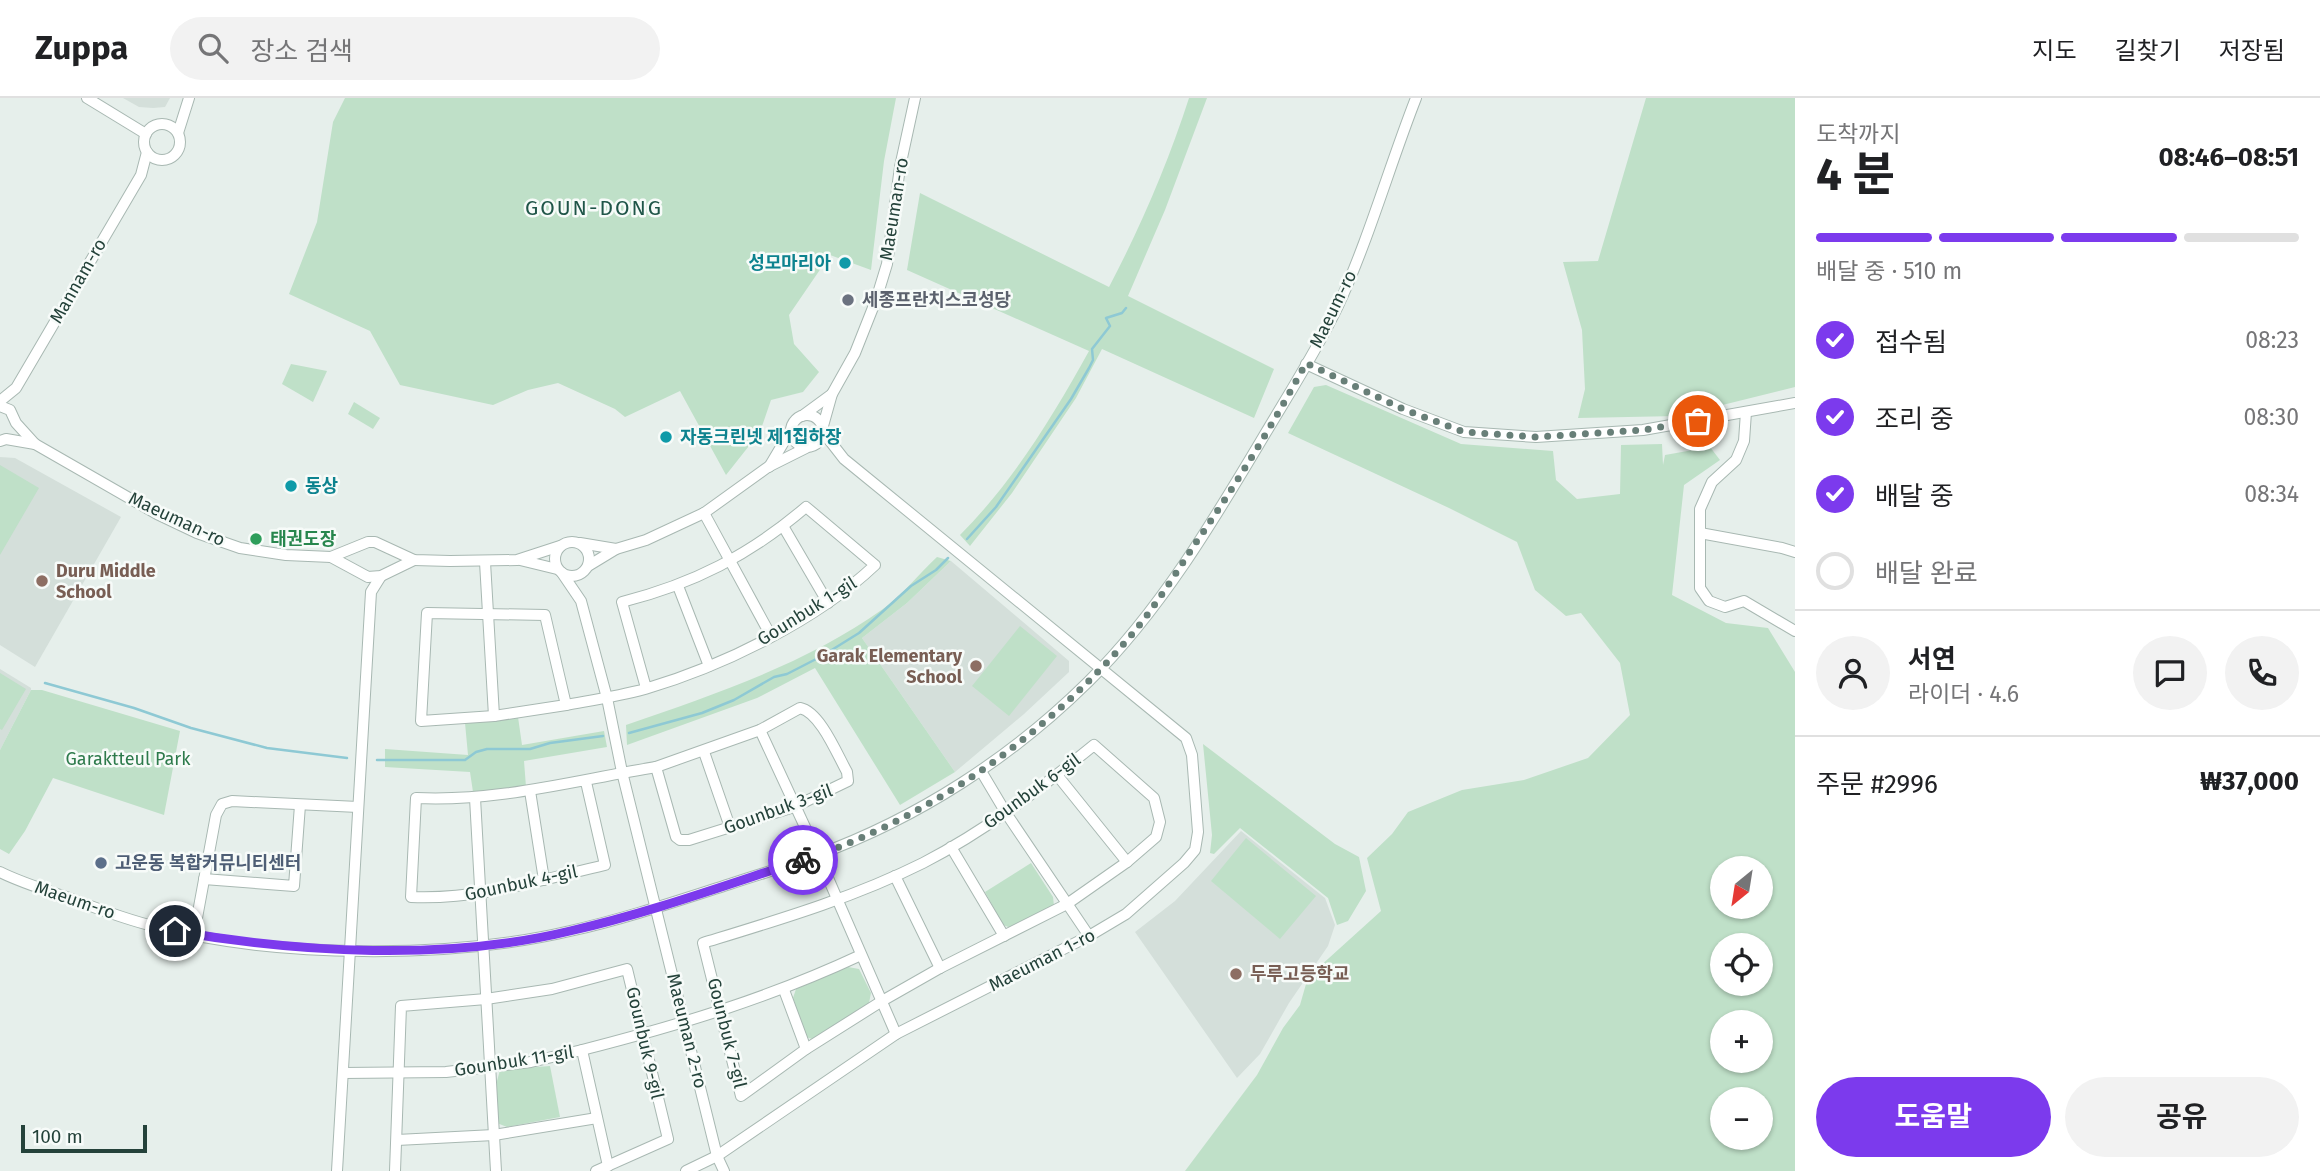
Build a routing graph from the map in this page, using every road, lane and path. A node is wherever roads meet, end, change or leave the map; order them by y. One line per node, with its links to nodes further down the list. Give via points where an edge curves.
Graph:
1 (86, 98): 7 (street)
2 (915, 98): 13 (street, Maeuman-ro, via 887,264 855,353)
3 (1416, 98): 11 (street, Maeum-ro, via 1338,307)
4 (188, 100): 5 (street); 6 (street)
5 (164, 124): 6 (street); 7 (street)
6 (178, 133): 9 (street, via 180,148)
7 (146, 134): 8 (street)
8 (147, 152): 9 (street); 10 (street)
9 (166, 160): 10 (street)
10 (141, 175): 12 (street, Mannam-ro)
11 (1306, 363): 16 (street, via 1464,432 1536,437 1643,430); 52 (street, Maeum-ro, via 1231,491 1165,590)
12 (16, 388): 14 (street); 18 (street)
13 (832, 394): 17 (street); 19 (street)
14 (0, 403): 18 (street)
15 (1795, 403): 16 (street)
16 (1746, 412): 28 (street, via 1744,441 1736,460 1713,482 1700,509)
17 (802, 416): 19 (street, via 812,416); 20 (street)
18 (16, 420): 21 (street, via 14,433); 22 (street)
19 (823, 429): 23 (street, via 820,441); 24 (street)
20 (791, 430): 23 (street, via 797,444); 25 (street)
21 (3, 440): 22 (street)
22 (35, 444): 35 (street, Maeuman-ro, via 197,533 240,548)
23 (809, 447): 24 (street); 25 (street)
24 (844, 459): 52 (street, Maeuman 1-ro)
25 (768, 467): 26 (street)
26 (704, 513): 33 (street); 38 (street)
27 (783, 526): 38 (street, Gounbuk 1-gil); 47 (street); 47 (street, Gounbuk 1-gil, via 806,507 875,565)
28 (1700, 533): 34 (street); 49 (street, via 1700,588 1709,601 1725,607 1744,601)
29 (579, 543): 31 (street); 33 (street); 40 (street, via 589,555)
30 (361, 545): 32 (street, via 375,542); 35 (street); 42 (street, via 354,557)
31 (559, 547): 37 (street); 41 (street, via 554,560)
32 (387, 549): 36 (street); 43 (street, via 390,565)
33 (616, 549): 40 (street)
34 (1795, 552)
35 (331, 557): 42 (street)
36 (414, 560): 39 (street); 43 (street)
37 (517, 560): 39 (street); 41 (street)
38 (730, 561): 44 (street, Gounbuk 1-gil); 50 (street)
39 (485, 562): 48 (street)
40 (586, 568): 41 (street, via 571,576); 46 (street)
41 (560, 571): 46 (street)
42 (360, 573): 43 (street, via 375,578); 45 (street)
43 (384, 574): 45 (street)
44 (678, 586): 51 (street); 53 (street, Gounbuk 1-gil, via 622,602)
45 (371, 592): 67 (street)
46 (581, 601): 54 (street, Maeuman 2-ro)
47 (828, 603): 50 (street, Gounbuk 1-gil)
48 (487, 614): 55 (street, via 545,615); 56 (street); 56 (street, Gounbuk 1-gil, via 427,612 421,721)
49 (1795, 631)
50 (771, 636): 51 (street, Gounbuk 1-gil)
51 (709, 666): 53 (street, Gounbuk 1-gil)
52 (1101, 668): 60 (street, Maeum-ro); 84 (street, Maeuman 1-ro, via 1186,738 1192,755 1198,832 1195,850 1184,863 1126,915)
53 (646, 688): 54 (street, Gounbuk 1-gil)
54 (607, 698): 55 (street, Gounbuk 1-gil); 61 (street, Maeuman 2-ro)
55 (566, 705): 56 (street, Gounbuk 1-gil)
56 (494, 716)
57 (760, 730): 58 (street, Gounbuk 3-gil); 68 (street); 68 (street, Gounbuk 3-gil, via 800,708 808,709 847,772 848,781)
58 (704, 752): 59 (street, Gounbuk 3-gil); 70 (street)
59 (656, 767): 61 (street, Gounbuk 4-gil); 70 (street, Gounbuk 3-gil, via 676,837 689,840)
60 (981, 771): 69 (street); 72 (street, Maeum-ro, via 921,808)
61 (622, 772): 63 (street, Gounbuk 4-gil); 81 (street, Maeuman 2-ro)
62 (1057, 775): 69 (street, Gounbuk 6-gil); 73 (street); 73 (street, Gounbuk 6-gil, via 1094,745 1154,798 1160,822 1156,838)
63 (586, 782): 64 (street, Gounbuk 4-gil); 77 (street, Gounbuk 4-gil, via 605,865)
64 (530, 791): 65 (street, Gounbuk 4-gil); 77 (street)
65 (475, 798): 78 (street); 78 (street, Gounbuk 4-gil, via 416,798 411,897)
66 (300, 805): 67 (street); 76 (street, via 222,804); 76 (street, via 294,886)
67 (358, 807): 86 (street)
68 (794, 807): 70 (street, Gounbuk 3-gil); 72 (street)
69 (1006, 813): 71 (street, Gounbuk 6-gil); 80 (street)
70 (730, 827)
71 (951, 847): 75 (street, Gounbuk 6-gil); 83 (street)
72 (818, 855): 79 (street); 81 (street, Maeum-ro)
73 (1127, 862): 80 (street, Gounbuk 6-gil)
74 (0, 872): 82 (street, Maeum-ro, via 78,902)
75 (895, 876): 79 (street, Gounbuk 6-gil); 88 (street)
76 (204, 879): 82 (street)
77 (544, 880): 78 (street, Gounbuk 4-gil)
78 (480, 894): 85 (street)
79 (836, 901): 87 (street); 92 (street, Gounbuk 7-gil, via 704,943)
80 (1068, 904): 83 (street, Gounbuk 6-gil); 84 (street)
81 (657, 907): 85 (street, Maeum-ro, via 569,932); 93 (street, Maeuman 2-ro)
82 (194, 934): 86 (street, Maeum-ro)
83 (1004, 936): 88 (street, Gounbuk 6-gil)
84 (1089, 936): 94 (street, Maeuman 1-ro)
85 (483, 945): 86 (street, Maeum-ro); 90 (street)
86 (350, 950): 99 (street)
87 (861, 955): 89 (street); 91 (street)
88 (940, 968): 91 (street, Gounbuk 6-gil)
89 (784, 990): 92 (street); 96 (street)
90 (486, 999): 95 (street, Gounbuk 9-gil, via 552,989 627,969); 98 (street); 100 (street, via 401,1006)
91 (882, 1001): 94 (street); 96 (street, Gounbuk 7-gil)
92 (721, 1011): 93 (street); 96 (street, Gounbuk 7-gil, via 741,1096)
93 (684, 1023): 95 (street); 104 (street, Maeuman 2-ro)
94 (896, 1034): 104 (street, Maeuman 1-ro)
95 (643, 1035): 97 (street); 105 (street, Gounbuk 9-gil, via 668,1139)
96 (806, 1049)
97 (582, 1051): 98 (street, Gounbuk 11-gil); 101 (street, Gounbuk 11-gil)
98 (490, 1067): 100 (street, Gounbuk 11-gil); 102 (street)
99 (343, 1073): 100 (street, Gounbuk 11-gil); 106 (street)
100 (400, 1073): 103 (street)
101 (597, 1118): 102 (street); 105 (street, Gounbuk 11-gil)
102 (494, 1135): 103 (street); 108 (street)
103 (397, 1140): 107 (street)
104 (717, 1156): 110 (street, Maeuman 1-ro); 111 (street, Maeuman 2-ro)
105 (608, 1166): 109 (street, Gounbuk 9-gil)
106 (337, 1171)
107 (395, 1171)
108 (496, 1171)
109 (596, 1171)
110 (686, 1171)
111 (724, 1171)

